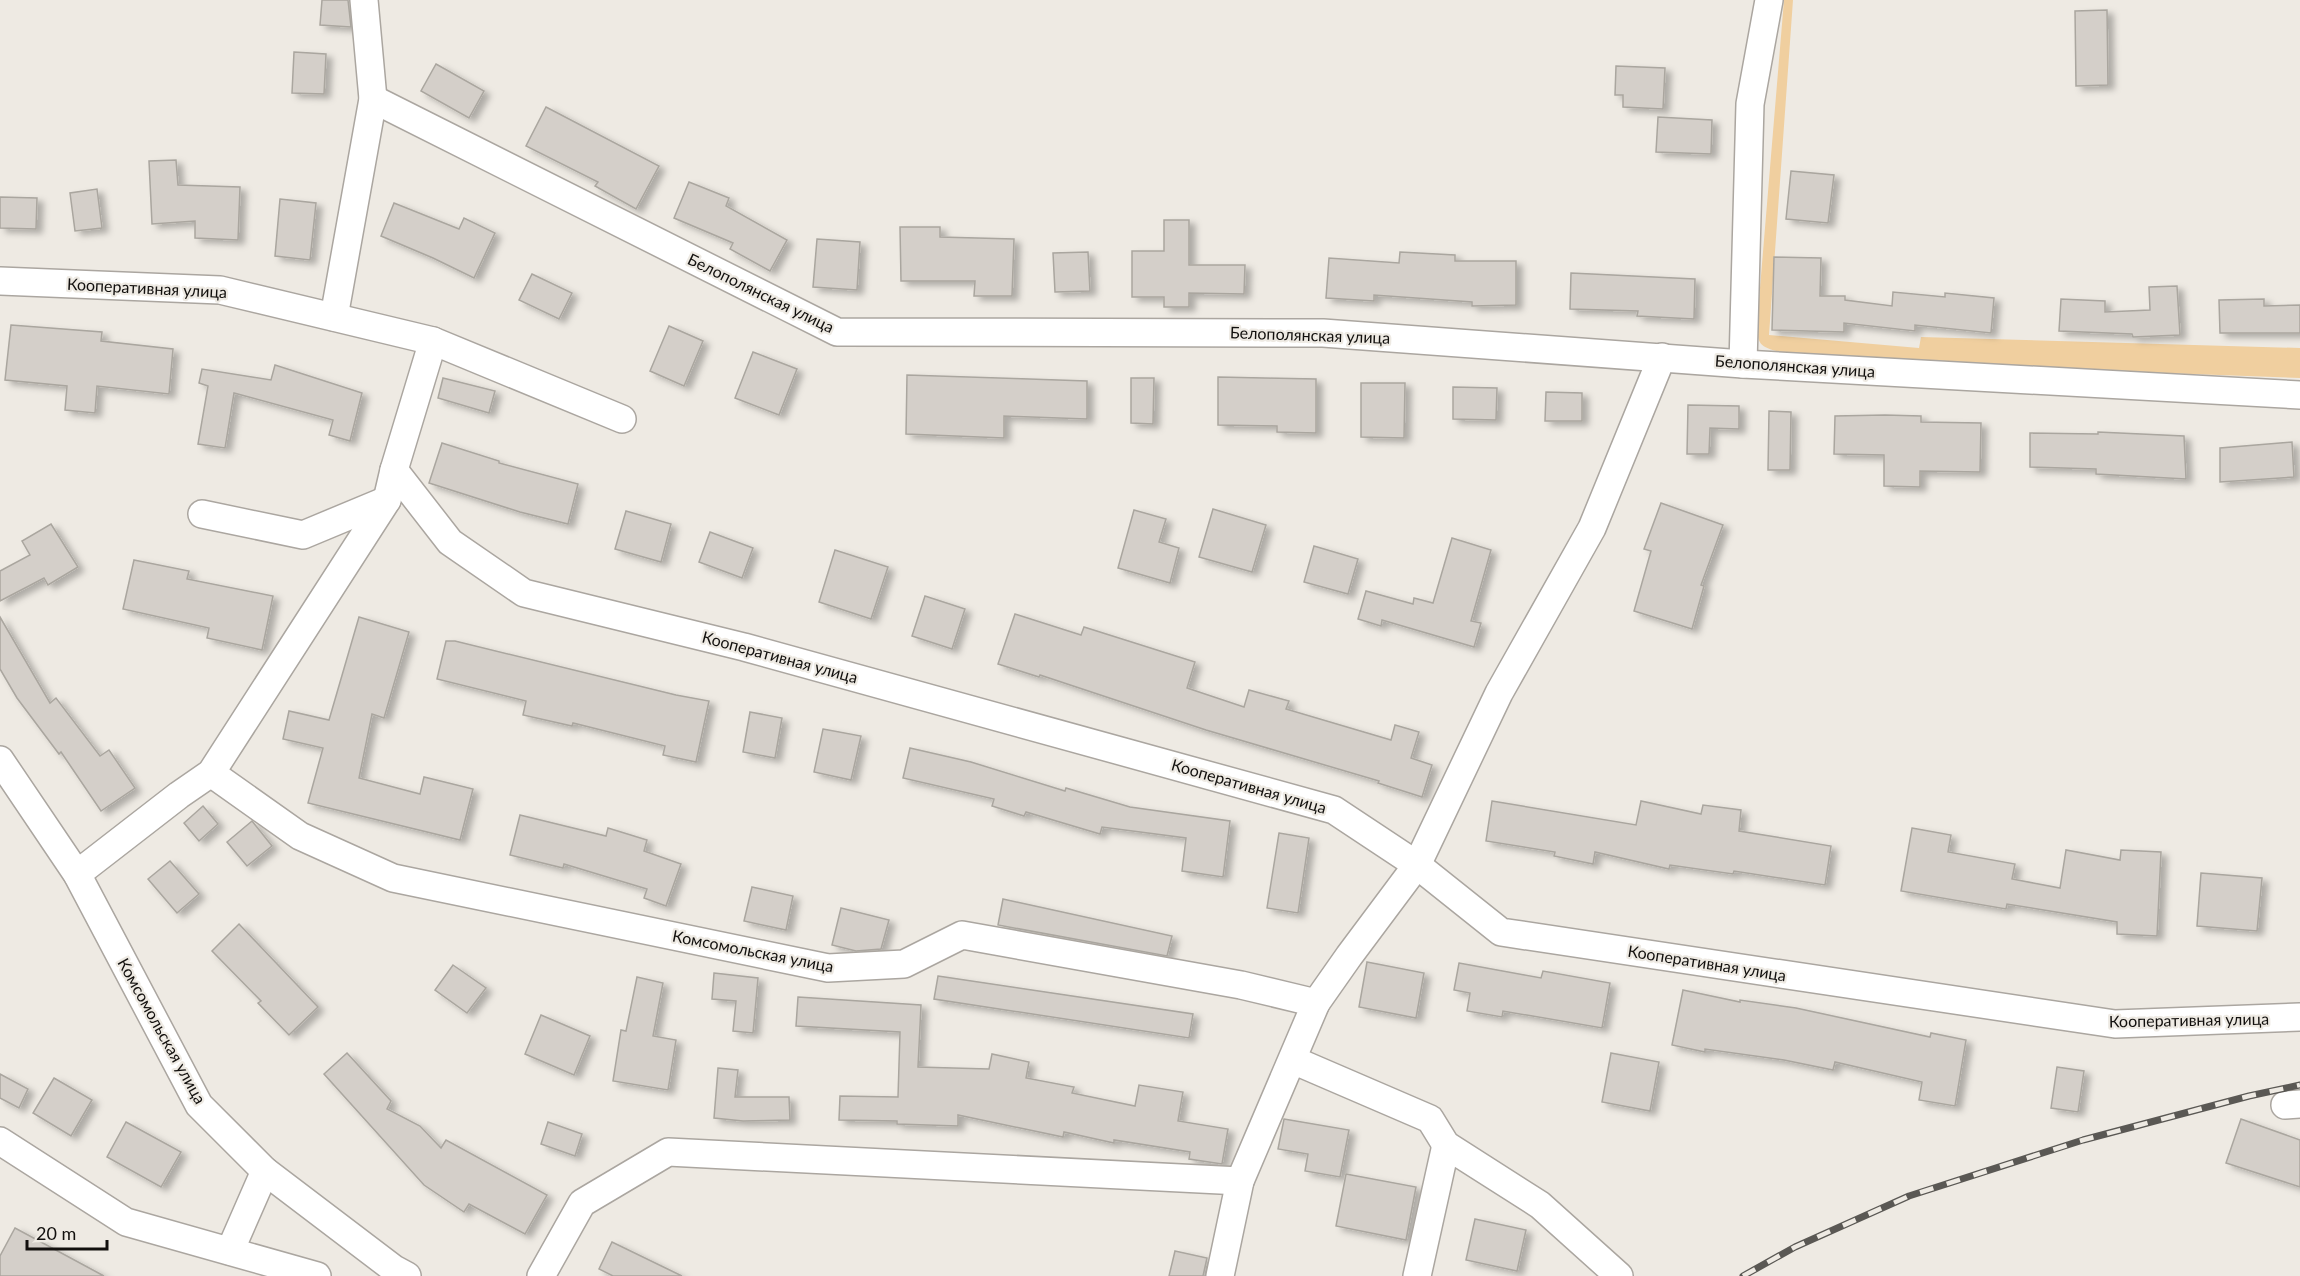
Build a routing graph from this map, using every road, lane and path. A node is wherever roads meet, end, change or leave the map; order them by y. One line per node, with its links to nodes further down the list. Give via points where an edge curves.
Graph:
1 (364, 0): 3 (street)
2 (1769, 0): 8 (street, via 1750,104)
3 (373, 99): 5 (street); 7 (street, Белополянская улица, via 837,332 1323,333)
4 (0, 281): 5 (street, Кооперативная улица, via 220,290)
5 (334, 317): 6 (street, Кооперативная улица)
6 (432, 341): 10 (street, Кооперативная улица); 11 (street)
7 (1662, 357): 8 (street, Белополянская улица); 16 (street, via 1592,528 1499,693)
8 (1743, 364): 9 (street, Белополянская улица)
9 (2300, 395)
10 (622, 419)
11 (394, 470): 12 (street); 16 (street, Кооперативная улица, via 450,543 524,593 744,647 1334,810)
12 (387, 500): 13 (street, via 303,535); 15 (street)
13 (202, 514)
14 (0, 760): 17 (street, Комсомольская улица)
15 (211, 773): 17 (street); 18 (street, Комсомольская улица, via 300,836 393,878 828,968 904,964 962,935 1241,985)
16 (1417, 865): 18 (street); 19 (street, Кооперативная улица, via 1501,932 2115,1024)
17 (77, 874): 23 (street, Комсомольская улица, via 199,1105)
18 (1316, 1003): 20 (street)
19 (2300, 1017)
20 (1293, 1060): 22 (street, via 1430,1119); 24 (street)
21 (0, 1141): 25 (street, via 126,1222)
22 (1446, 1144): 30 (street); 31 (street, via 1540,1205)
23 (265, 1171): 25 (street); 27 (street, Комсомольская улица)
24 (1240, 1181): 28 (street, via 668,1152 582,1203); 29 (street)
25 (230, 1251): 26 (street)
26 (317, 1276)
27 (407, 1276)
28 (541, 1276)
29 (1220, 1276)
30 (1417, 1276)
31 (1619, 1276)

